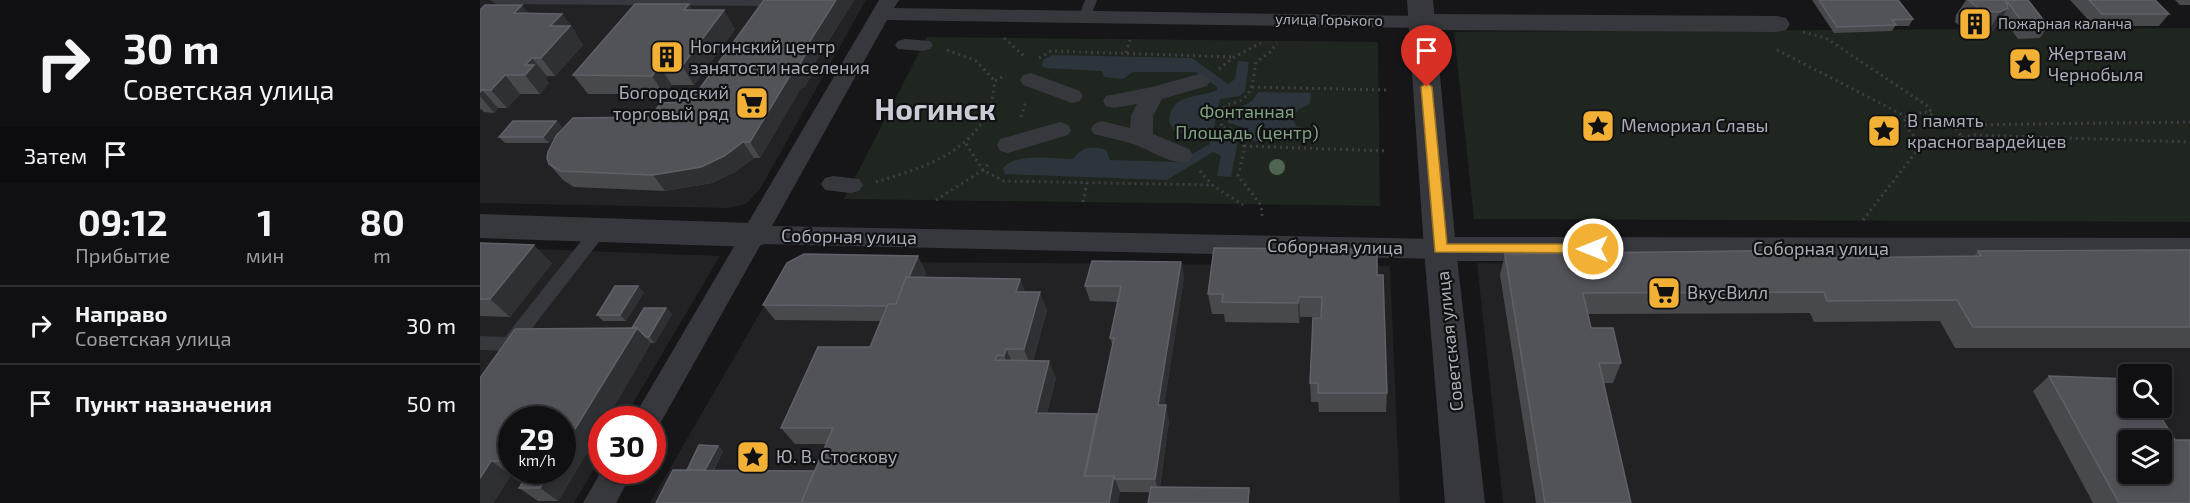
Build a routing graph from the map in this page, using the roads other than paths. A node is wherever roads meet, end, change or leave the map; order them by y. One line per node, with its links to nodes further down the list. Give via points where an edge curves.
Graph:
1 (496, 0): 2 (lane)
2 (773, 2)
3 (885, 7): 4 (street, улица Горького); 19 (street)
4 (1088, 8): 5 (street, улица Горького)
5 (1421, 11): 6 (street, улица Горького); 20 (street, Советская улица)
6 (1765, 16)
7 (1031, 71): 10 (street)
8 (1208, 76): 9 (street)
9 (1153, 94): 11 (street); 14 (street, via 1142,116)
10 (1072, 96)
11 (1114, 101)
12 (1102, 129): 14 (street)
13 (1060, 130): 15 (street)
14 (1141, 138): 16 (street)
15 (1008, 145)
16 (1181, 155)
17 (480, 226): 18 (street, Соборная улица)
18 (599, 230): 19 (street, Соборная улица); 22 (lane, via 510,344)
19 (754, 235): 20 (street, Соборная улица); 23 (street)
20 (1440, 249): 21 (street, Соборная улица); 26 (street, Советская улица)
21 (2190, 250)
22 (480, 343)
23 (655, 406)
24 (610, 484): 25 (street)
25 (599, 503)
26 (1465, 503)

